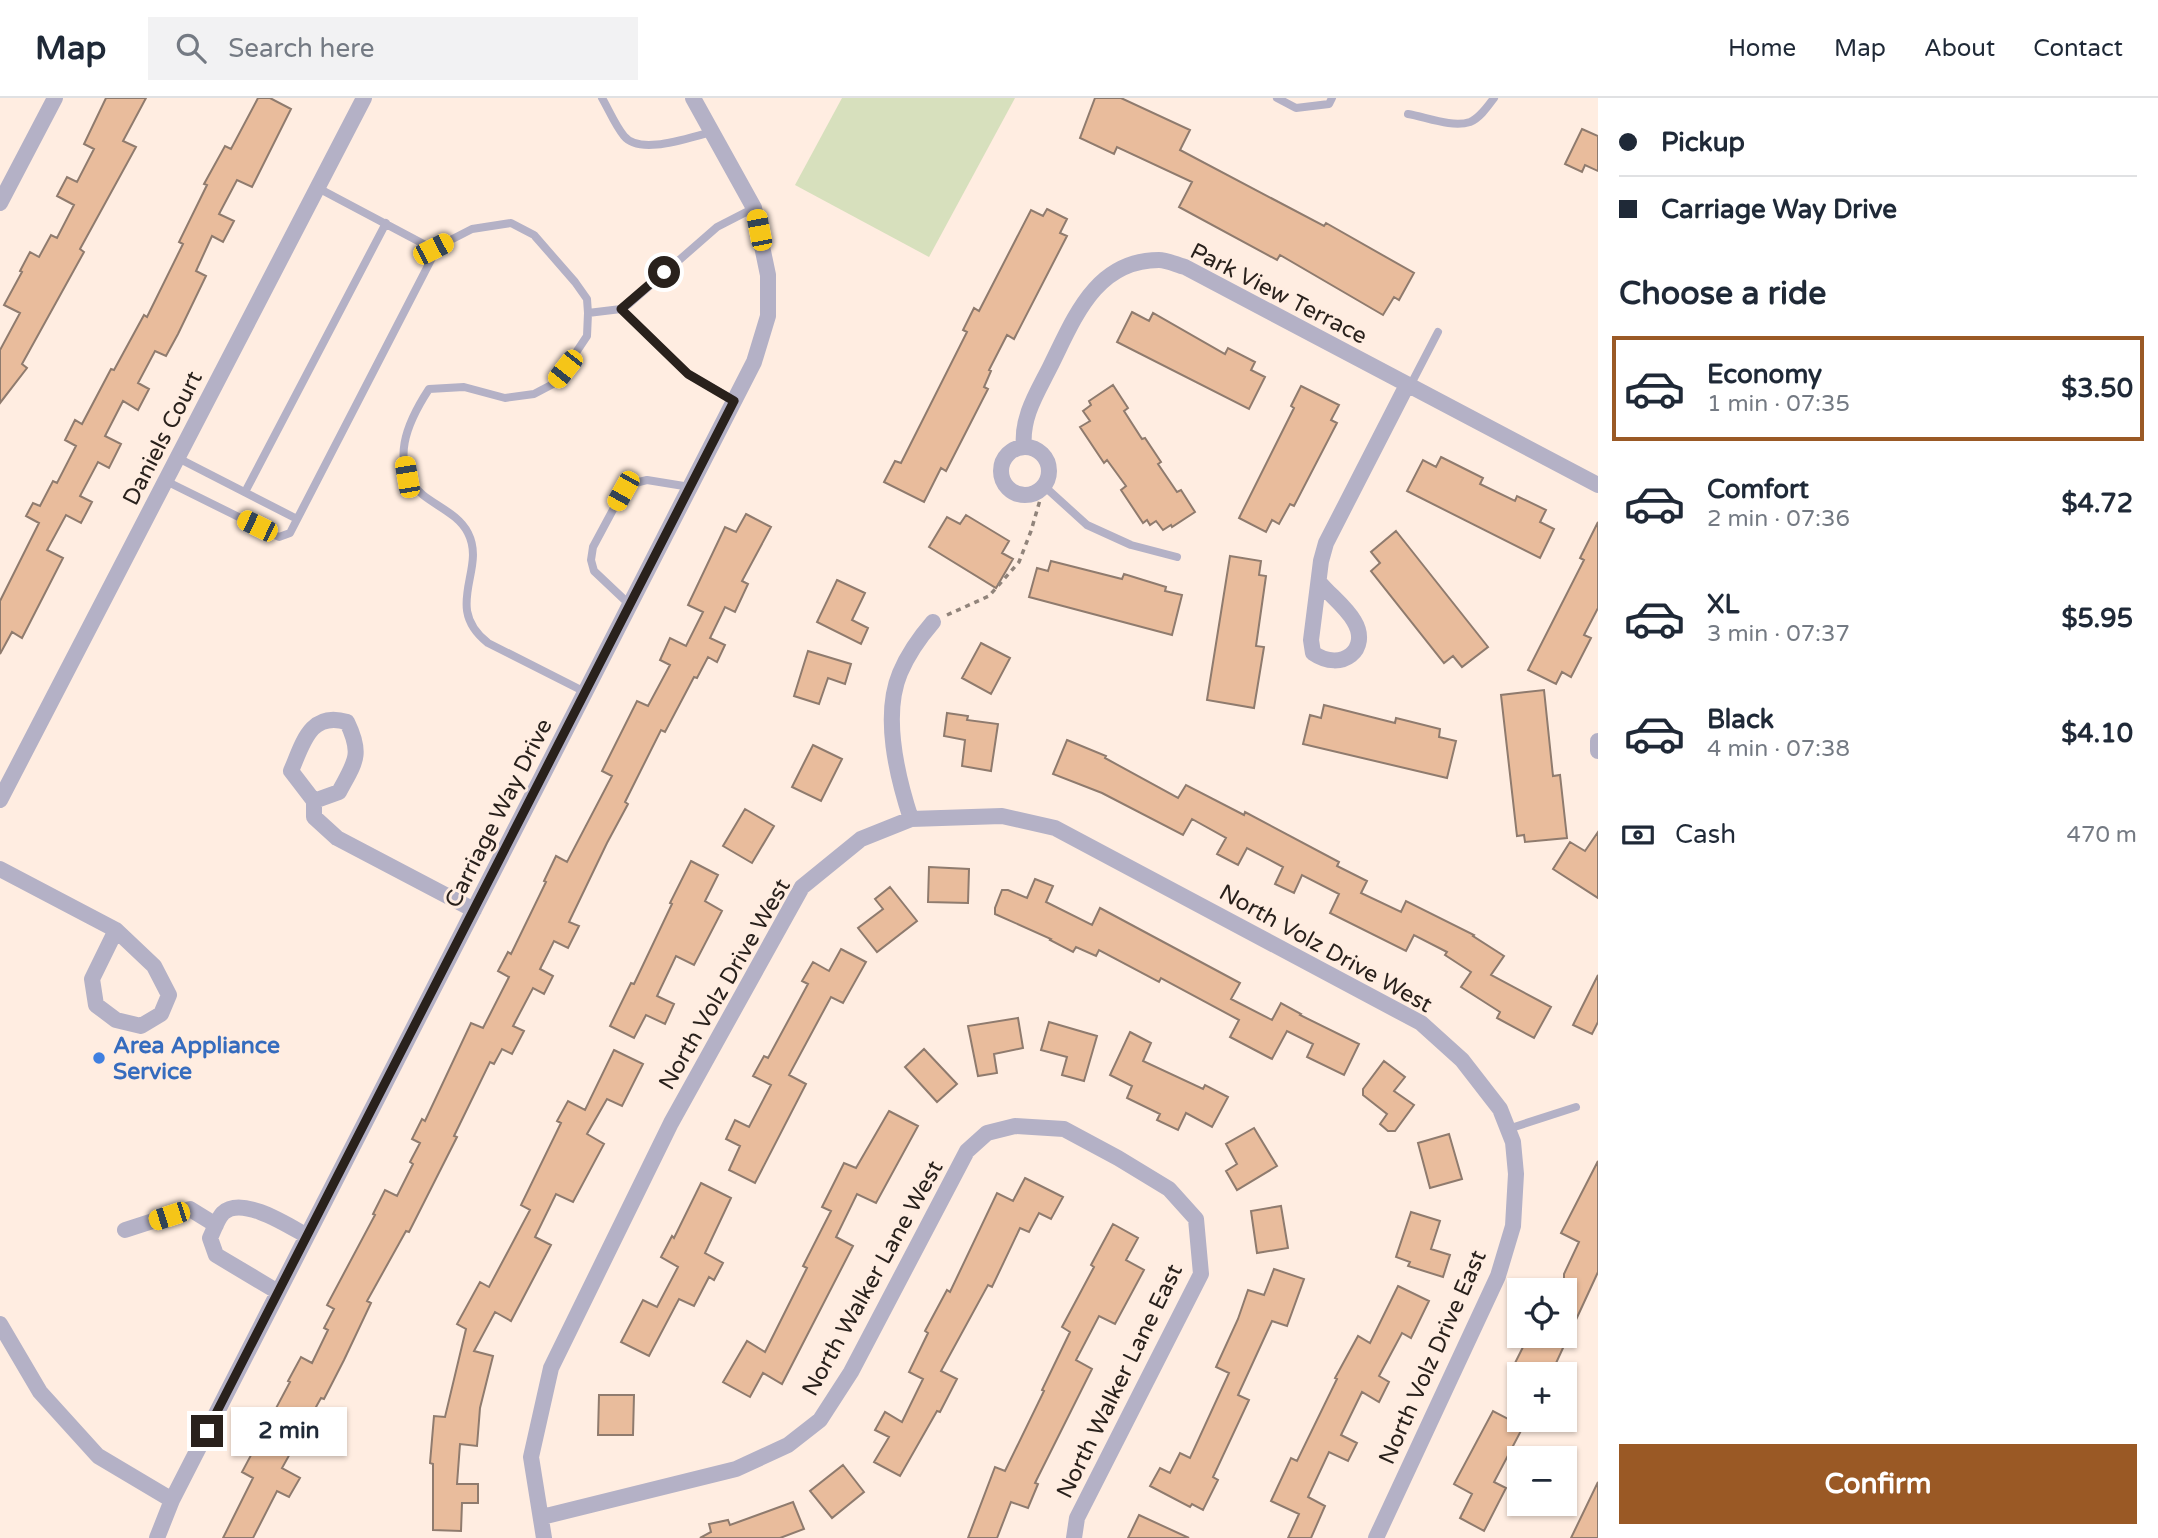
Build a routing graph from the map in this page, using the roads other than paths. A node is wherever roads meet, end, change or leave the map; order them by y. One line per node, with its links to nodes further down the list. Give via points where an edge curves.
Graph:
1 (55, 98): 11 (street)
2 (364, 98): 10 (street, Daniels Court)
3 (602, 98): 9 (lane, via 624,137 634,144 648,146)
4 (693, 98): 9 (street, Carriage Way Drive)
5 (1277, 98): 6 (lane, via 1296,107 1329,104)
6 (1332, 98)
7 (1494, 98): 8 (lane, via 1470,122)
8 (1408, 114)
9 (712, 132): 12 (street, Carriage Way Drive)
10 (318, 188): 13 (lane); 21 (street, Daniels Court)
11 (0, 201)
12 (754, 208): 15 (lane, via 717,227); 19 (street, Carriage Way Drive, via 768,275 768,316 754,362)
13 (386, 223): 14 (lane); 26 (lane)
14 (433, 249): 16 (lane, via 472,229 511,223 534,235 575,282 587,299); 27 (lane)
15 (621, 309): 16 (lane); 19 (lane, via 688,374)
16 (588, 313): 32 (lane, via 587,336 553,384 534,394 505,398 464,387 429,389 413,413 402,445 407,477 469,534 467,614 477,634)
17 (1438, 332): 18 (lane)
18 (1408, 385): 20 (street, Park View Terrace, via 1185,267 1160,260 1137,264 1097,284 1027,414); 23 (street, Park View Terrace); 29 (street, via 1326,543)
19 (734, 401): 24 (street, Carriage Way Drive)
20 (1024, 447): 25 (street, via 1037,450 1049,467); 25 (street, via 1011,451 1003,461 1002,481 1018,495 1031,495)
21 (178, 458): 22 (street, Daniels Court); 26 (lane)
22 (166, 481): 27 (lane, via 279,537 290,533); 35 (street, Daniels Court)
23 (1598, 485)
24 (690, 487): 30 (street, Carriage Way Drive); 30 (lane, via 647,480 635,483 623,491 593,547 594,571)
25 (1043, 487): 28 (lane, via 1087,525 1131,545)
26 (245, 492): 27 (lane)
27 (297, 519)
28 (1177, 557)
29 (1320, 583): 29 (street, via 1313,653 1324,660 1347,659 1360,636 1354,621)
30 (630, 605): 32 (street, Carriage Way Drive)
31 (933, 622): 37 (street, via 899,674 892,712 898,778)
32 (586, 692): 39 (street, Carriage Way Drive)
33 (1598, 741): 34 (street)
34 (1598, 751)
35 (0, 800)
36 (314, 801): 36 (street, via 291,771 307,736 321,720 347,722 357,742 355,761 339,792); 39 (street, via 314,817 337,838)
37 (911, 818): 42 (street, North Volz Drive West, via 1002,816 1055,828 1421,1023 1462,1060); 51 (street, North Volz Drive West, via 861,839 802,887 671,1123 551,1368 531,1458)
38 (0, 869): 40 (street)
39 (474, 910): 47 (street, Carriage Way Drive)
40 (116, 930): 40 (street, via 92,979 96,1005 116,1020 141,1026 161,1014 169,995 155,966)
41 (1576, 1107): 43 (lane)
42 (1500, 1109): 43 (street, North Volz Drive East)
43 (1508, 1129): 55 (street, North Volz Drive East, via 1516,1174 1513,1226 1498,1276)
44 (1118, 1158): 51 (street, North Walker Lane West, via 1064,1129 1015,1126 987,1133 967,1151 851,1372 820,1420 788,1445 736,1469); 54 (street, North Walker Lane East, via 1169,1188 1196,1219 1201,1274 1077,1518)
45 (216, 1225): 46 (street, via 190,1209); 47 (street, via 224,1212 236,1207 257,1210); 48 (street, via 210,1238 216,1255)
46 (125, 1230)
47 (307, 1236): 48 (street, Carriage Way Drive)
48 (278, 1292): 50 (street, Carriage Way Drive)
49 (0, 1324): 50 (street, via 40,1392 98,1455)
50 (172, 1500): 52 (street, Carriage Way Drive)
51 (542, 1517): 53 (street, North Volz Drive West)
52 (157, 1538)
53 (544, 1538)
54 (1074, 1538)
55 (1376, 1538)

